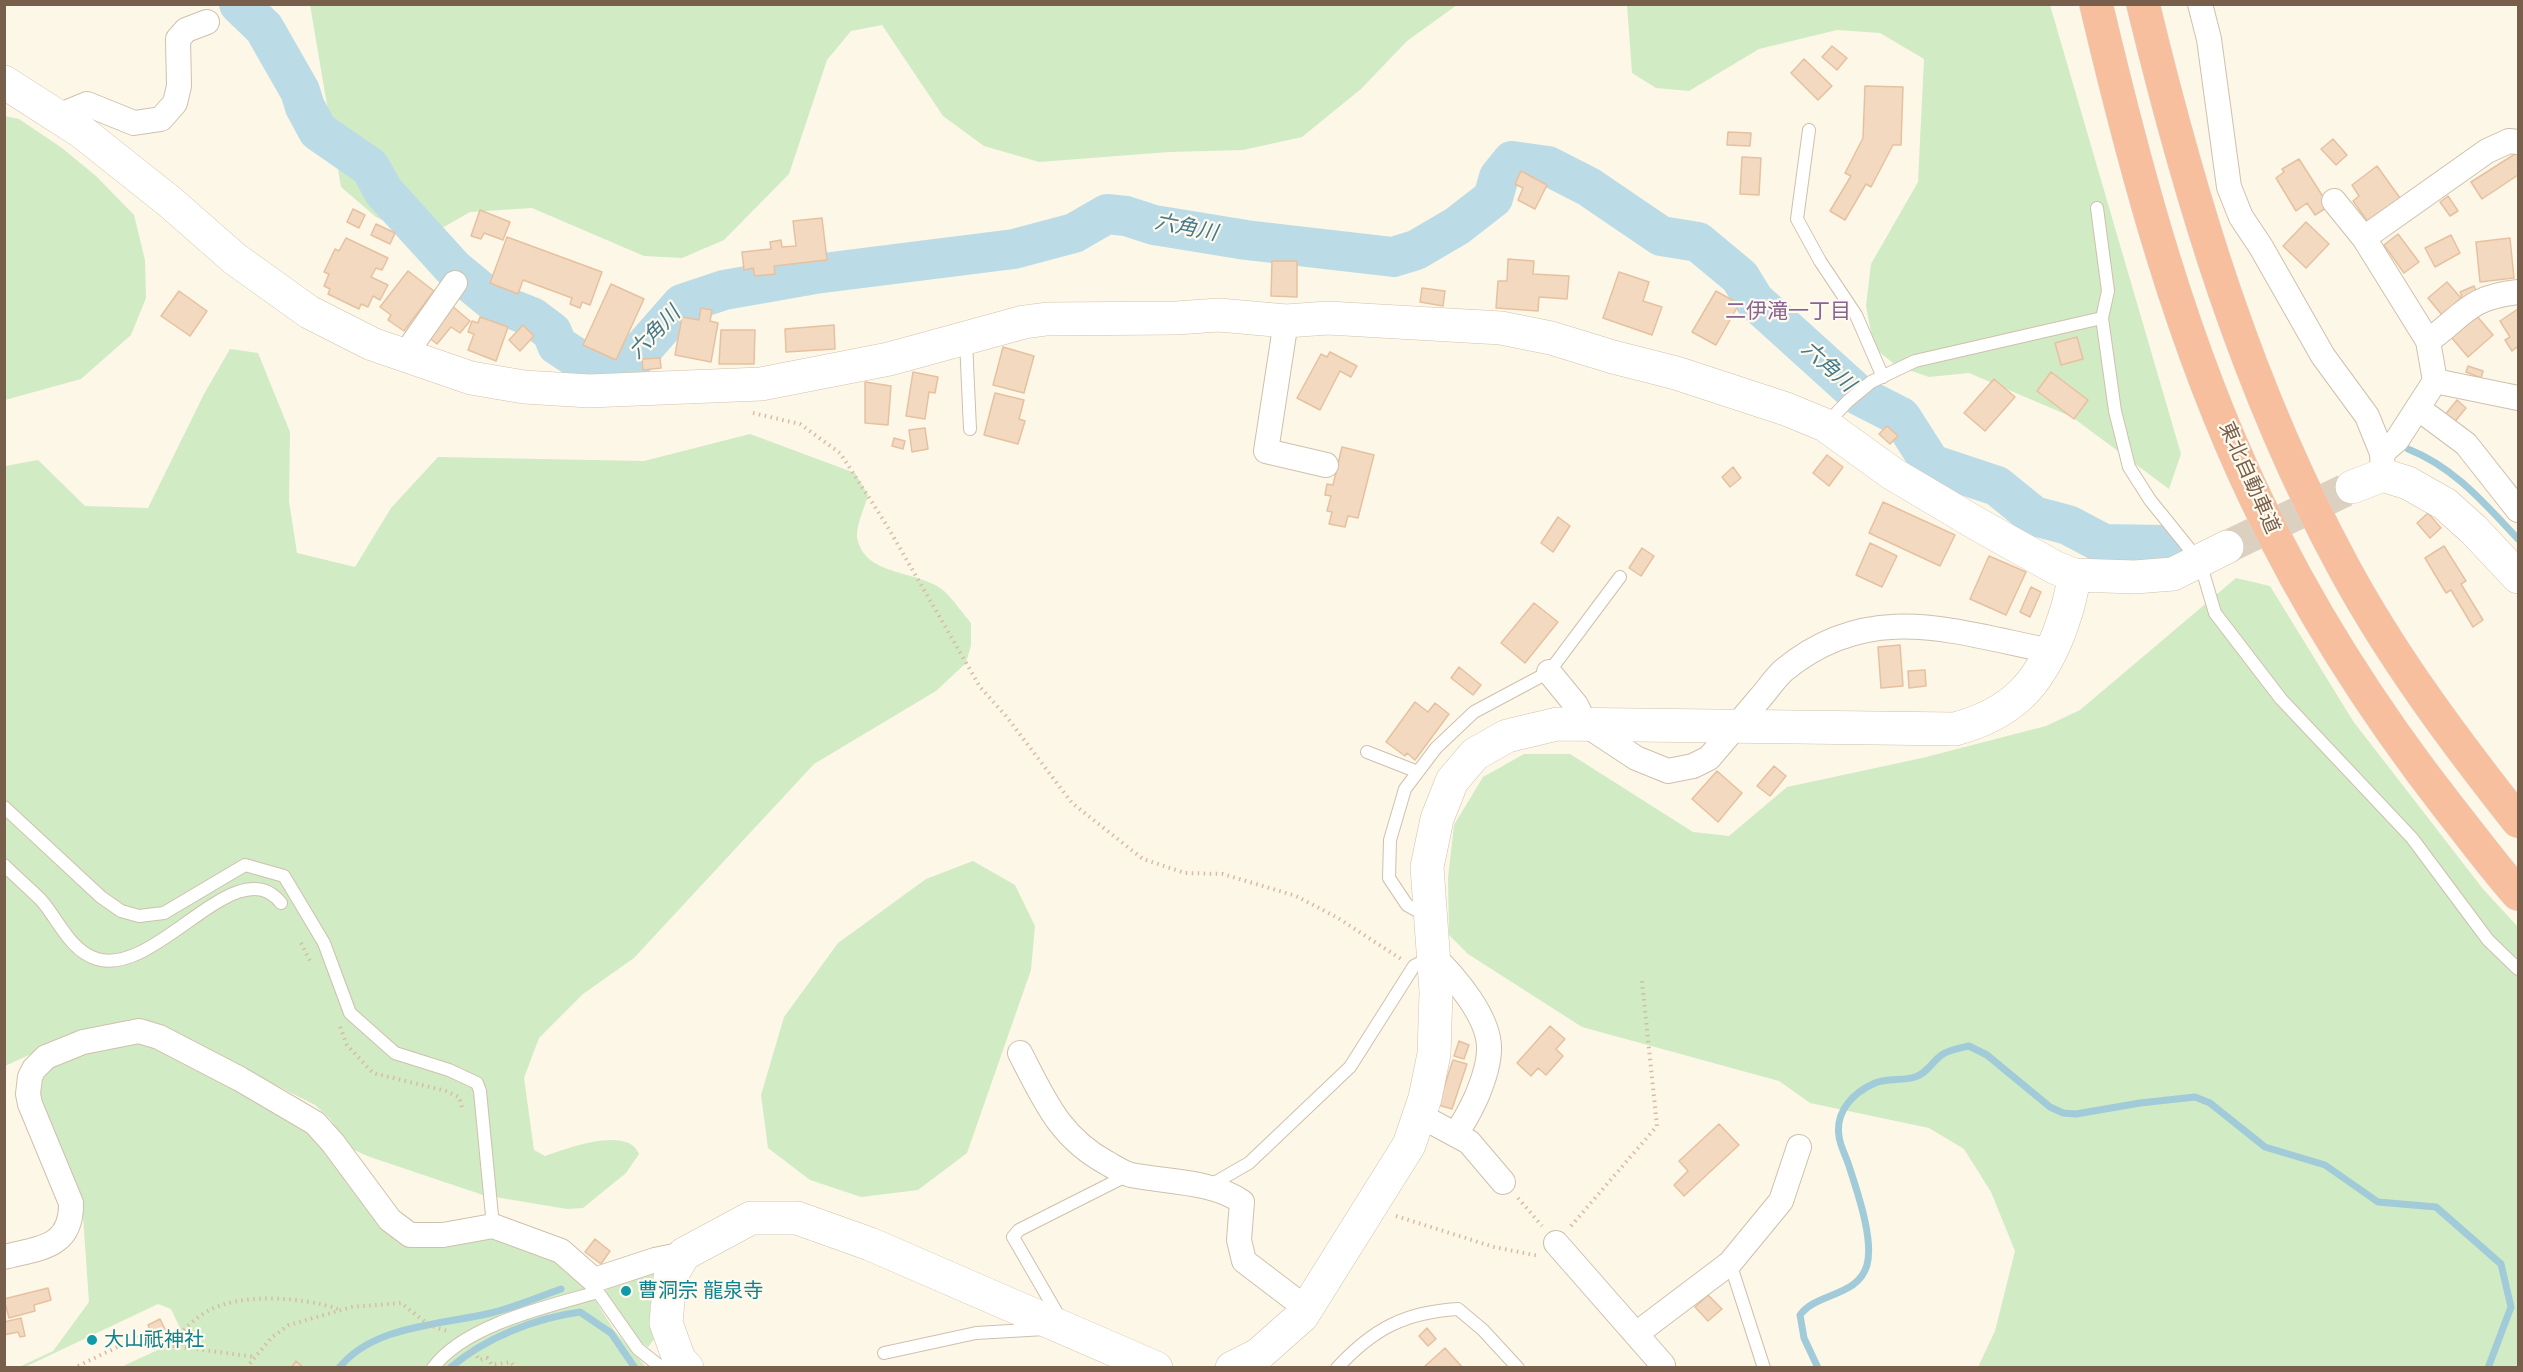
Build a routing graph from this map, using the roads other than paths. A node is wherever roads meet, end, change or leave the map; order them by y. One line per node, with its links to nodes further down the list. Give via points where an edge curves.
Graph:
1 (2096, 4): 42 (highway, 東北自動車道, via 2125,128 2164,262 2210,390 2255,498 2303,592 2353,675 2420,770)
2 (2143, 4): 40 (highway, via 2206,242 2251,372 2296,476 2343,567 2392,649 2455,741)
3 (2200, 4): 25 (street, via 2209,39 2229,187 2241,217 2324,356 2367,416)
4 (207, 22): 6 (street, via 186,30 178,39 179,86 175,103 160,119 135,123 87,104)
5 (4, 82): 6 (street)
6 (58, 116): 18 (street, via 170,202 235,259 309,312 340,330)
7 (1809, 130): 19 (lane, via 1797,219 1856,315)
8 (2518, 142): 11 (street, via 2509,141 2487,151)
9 (2334, 201): 11 (street)
10 (2097, 208): 14 (lane, via 2108,291)
11 (2364, 238): 17 (street)
12 (455, 283): 18 (street)
13 (2518, 292): 17 (street, via 2494,295 2470,305)
14 (2102, 318): 19 (lane, via 1915,361); 29 (lane, via 2115,411 2129,467 2150,500)
15 (1286, 321): 16 (street, via 1220,315 1047,319); 23 (street, via 1328,318 1501,328 1676,373); 26 (street, via 1266,451)
16 (966, 336): 18 (street, via 889,359 761,384 589,391 524,387 471,378); 24 (lane)
17 (2428, 341): 20 (street)
18 (404, 356)
19 (1882, 377): 23 (lane, via 1848,400)
20 (2436, 381): 21 (street); 22 (street)
21 (2518, 398)
22 (2419, 409): 25 (street); 28 (street, via 2466,444)
23 (1825, 425): 30 (street, via 1893,474)
24 (970, 429)
25 (2383, 464): 27 (street); 32 (street, via 2445,504)
26 (1326, 465)
27 (2352, 486)
28 (2518, 510)
29 (2213, 554): 30 (street, via 2172,574); 46 (lane, via 2215,613 2281,699 2412,838 2488,940)
30 (2074, 575): 33 (street, via 2072,599)
31 (1620, 577): 34 (lane)
32 (2518, 577)
33 (2051, 651): 36 (street, via 2036,680 2017,700 1977,723 1955,729); 36 (street, via 1924,626 1895,624 1868,629 1812,651 1783,671)
34 (1549, 672): 35 (street, via 1576,705); 38 (lane, via 1474,712 1436,748)
35 (1586, 725): 36 (street); 36 (street, via 1636,758 1668,771 1709,758); 44 (street, via 1557,724 1507,736 1476,753 1452,781 1437,819 1427,867)
36 (1735, 727)
37 (1368, 752): 38 (lane)
38 (1418, 772): 44 (lane, via 1405,789 1390,840 1389,878 1407,905)
39 (4, 807): 54 (lane, via 101,897 121,911 139,916 164,913 245,865 284,876 324,943 350,1013 394,1053 477,1083)
40 (2518, 821)
41 (4, 865): 43 (lane, via 41,901 73,944 96,958 116,960 147,951 209,906 248,888 273,893)
42 (2518, 894)
43 (281, 903)
44 (1430, 918): 45 (street)
45 (1424, 961): 48 (street, via 1436,992 1434,1054); 49 (street, via 1455,977 1482,1022 1490,1047 1480,1087); 53 (lane, via 1350,1067 1250,1163)
46 (2518, 969)
47 (1020, 1053): 51 (street, via 1055,1120 1090,1154)
48 (1419, 1115): 49 (street); 60 (street, via 1409,1145)
49 (1455, 1134): 52 (street, via 1469,1143)
50 (1799, 1147): 58 (street, via 1781,1201)
51 (1129, 1175): 53 (street); 61 (lane, via 1019,1230 1013,1237 1060,1316)
52 (1503, 1182)
53 (1205, 1188): 60 (street, via 1233,1195 1242,1202 1239,1240 1244,1261)
54 (493, 1226): 57 (street, via 443,1235 410,1235 390,1220 315,1123 240,1078 140,1031 83,1042 46,1057 34,1069 28,1084 30,1104 71,1213 66,1230 55,1243); 59 (street, via 561,1251)
55 (1556, 1243): 62 (street)
56 (684, 1254): 59 (street, via 656,1260); 61 (street, via 751,1218 797,1218 870,1244); 67 (street, via 670,1278 666,1323 679,1359)
57 (4, 1257)
58 (1730, 1263): 62 (street); 72 (lane)
59 (596, 1286): 65 (lane, via 470,1338 450,1350); 66 (lane, via 638,1349)
60 (1306, 1309): 69 (street, via 1258,1354)
61 (1061, 1328): 63 (lane, via 976,1333); 68 (street)
62 (1636, 1334): 64 (street)
63 (884, 1353)
64 (1663, 1365)
65 (433, 1368)
66 (662, 1368)
67 (687, 1368)
68 (1156, 1368)
69 (1232, 1368)
70 (1337, 1368): 71 (lane, via 1383,1327 1428,1311 1458,1309)
71 (1518, 1368)
72 (1764, 1368)

